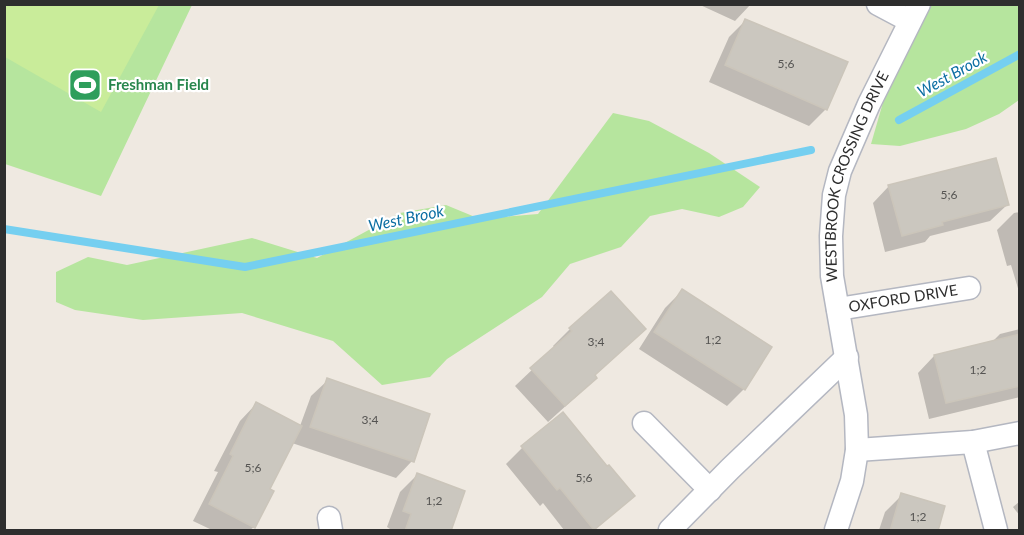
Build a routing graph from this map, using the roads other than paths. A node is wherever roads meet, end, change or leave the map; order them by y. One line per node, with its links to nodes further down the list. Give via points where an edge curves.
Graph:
1 (878, 4): 2 (street)
2 (914, 13): 4 (street, WESTBROOK CROSSING DRIVE, via 868,104 840,171 834,195 831,246)
3 (969, 288): 4 (street, OXFORD DRIVE)
4 (838, 309): 5 (street, WESTBROOK CROSSING DRIVE)
5 (847, 357): 9 (street, WESTBROOK CROSSING DRIVE); 10 (street)
6 (644, 423): 10 (street)
7 (1020, 433): 8 (street)
8 (973, 442): 9 (street); 13 (street)
9 (857, 450): 12 (street, WESTBROOK CROSSING DRIVE)
10 (710, 490): 11 (street)
11 (670, 531)
12 (836, 531)
13 (996, 531)

